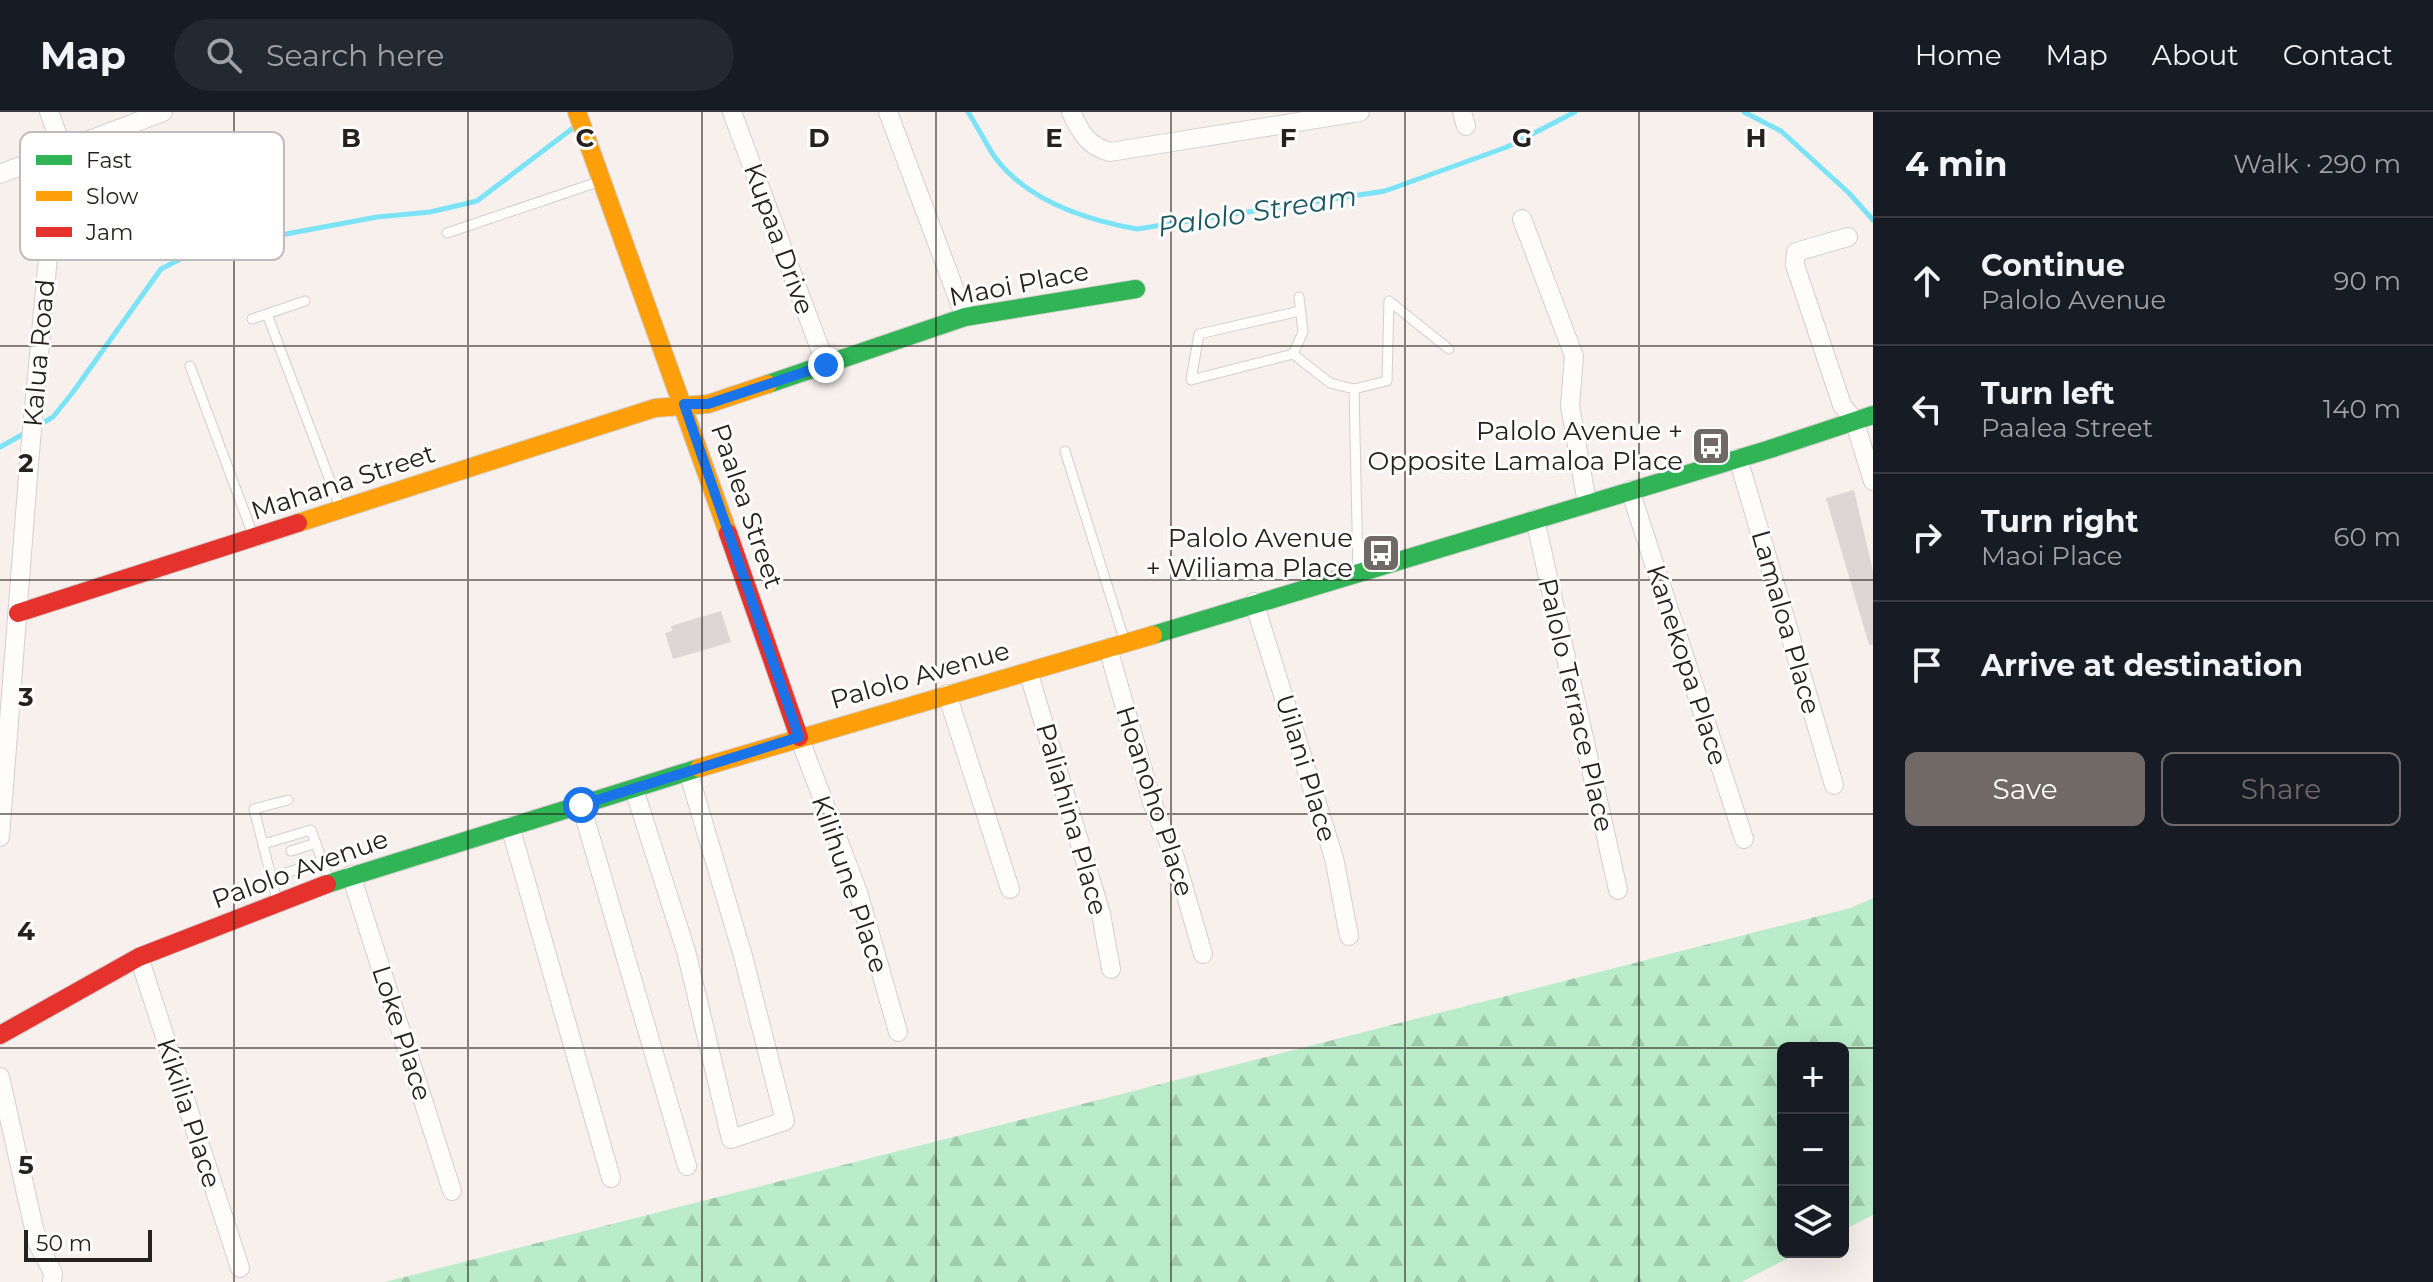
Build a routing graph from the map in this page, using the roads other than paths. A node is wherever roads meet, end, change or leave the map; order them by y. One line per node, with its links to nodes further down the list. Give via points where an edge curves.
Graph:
1 (49, 112): 8 (street)
2 (163, 112): 9 (street)
3 (732, 112): 26 (street, Kupaa Drive)
4 (888, 112): 22 (street)
5 (1071, 112): 6 (street, via 1087,141 1110,152)
6 (1360, 112)
7 (577, 113): 12 (street, Paalea Street)
8 (57, 132)
9 (109, 132)
10 (20, 166): 11 (street)
11 (0, 174)
12 (602, 181): 14 (lane); 29 (street, Paalea Street)
13 (1522, 219): 36 (street, via 1574,356 1570,406)
14 (447, 233)
15 (1848, 237): 31 (street, via 1796,252 1795,265 1842,405)
16 (48, 260): 42 (street, Kalua Road)
17 (1136, 289): 22 (street, Maoi Place)
18 (1299, 297): 20 (lane)
19 (305, 301): 21 (lane)
20 (1300, 311): 25 (lane, via 1303,332); 25 (lane, via 1199,334 1191,380)
21 (267, 314): 23 (lane); 37 (lane)
22 (965, 317): 26 (street, Maoi Place)
23 (252, 319)
24 (1449, 349): 28 (lane, via 1389,301 1387,381)
25 (1293, 354): 28 (lane, via 1330,383)
26 (826, 365): 29 (street, Maoi Place, via 708,404)
27 (190, 366): 39 (lane)
28 (1354, 389): 40 (lane)
29 (684, 404): 37 (street, Mahana Street, via 655,408); 46 (street, Paalea Street)
30 (1873, 415): 31 (street, Palolo Avenue)
31 (1854, 420): 33 (street, Palolo Avenue); 34 (street)
32 (1065, 451): 43 (lane)
33 (1738, 458): 35 (street, Palolo Avenue); 48 (street, Lamaloa Place)
34 (1873, 481)
35 (1630, 490): 36 (street, Palolo Avenue); 54 (street, Kanekopa Place)
36 (1587, 503): 38 (street, Palolo Avenue)
37 (341, 510): 39 (street, Mahana Street)
38 (1535, 519): 40 (street, Palolo Avenue); 63 (street, Palolo Terrace Place)
39 (254, 538): 42 (street, Mahana Street)
40 (1358, 571): 41 (street, Palolo Avenue)
41 (1254, 602): 43 (street, Palolo Avenue); 65 (street, Uilani Place, via 1334,858)
42 (18, 613): 53 (street, Kalua Road)
43 (1116, 645): 44 (street, Palolo Avenue); 66 (street, Hoanoho Place, via 1152,802)
44 (1028, 671): 45 (street, Palolo Avenue); 68 (street, Paliahina Place, via 1101,914)
45 (947, 694): 46 (street, Palolo Avenue); 62 (street)
46 (799, 737): 47 (street, Palolo Avenue); 69 (street, Kilihune Place, via 858,892)
47 (688, 771): 49 (street, Palolo Avenue); 49 (street, via 785,1121 731,1139 686,951)
48 (1834, 785)
49 (634, 789): 51 (street, Palolo Avenue)
50 (288, 800): 56 (lane, via 254,809)
51 (581, 805): 52 (street, Palolo Avenue); 72 (street)
52 (510, 826): 59 (street, Palolo Avenue); 73 (street)
53 (0, 837)
54 (1744, 839)
55 (316, 843): 56 (lane, via 311,830); 57 (lane); 58 (lane)
56 (263, 844): 60 (lane, via 271,858)
57 (291, 851)
58 (322, 861): 60 (lane); 61 (lane)
59 (351, 875): 61 (street, Palolo Avenue); 74 (street, Loke Place)
60 (271, 878): 64 (lane)
61 (330, 883): 64 (street, Palolo Avenue)
62 (1010, 889)
63 (1618, 890)
64 (278, 904): 67 (street, Palolo Avenue)
65 (1349, 936)
66 (1203, 954)
67 (139, 957): 70 (street, Palolo Avenue); 75 (street, Kikilia Place)
68 (1111, 969)
69 (898, 1032)
70 (0, 1035)
71 (0, 1077): 76 (street, via 37,1242 53,1273)
72 (687, 1166)
73 (611, 1178)
74 (452, 1191)
75 (240, 1268)
76 (52, 1282)

